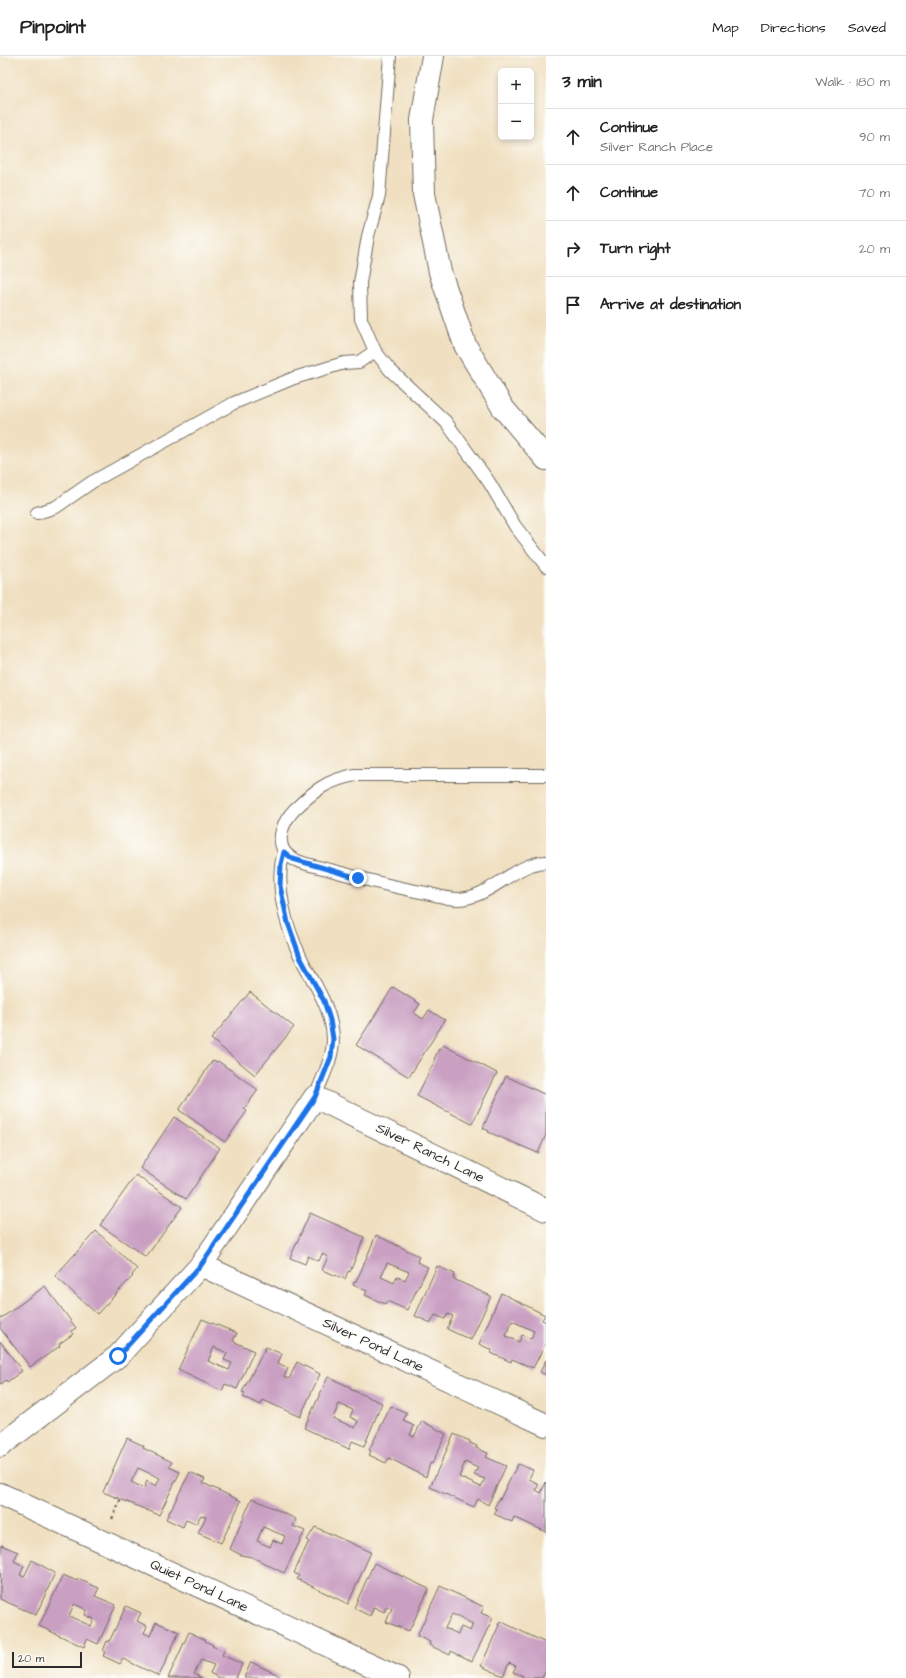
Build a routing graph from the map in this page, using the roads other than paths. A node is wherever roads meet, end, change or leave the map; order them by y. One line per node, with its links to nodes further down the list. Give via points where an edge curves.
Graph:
1 (390, 56): 3 (lane, via 379,196 368,236 360,283 361,319)
2 (433, 56): 4 (street, via 422,120 422,135 424,194 440,272 465,345 503,408)
3 (375, 350): 5 (lane, via 359,362 344,363 294,378 234,404 92,482 56,507); 6 (lane, via 390,370 446,422 489,482 514,526)
4 (546, 459)
5 (37, 513)
6 (546, 566)
7 (546, 775): 8 (lane, via 355,774 336,778 306,799 282,826 280,841)
8 (284, 852): 9 (lane, via 293,859 350,876 458,899 478,894 519,871); 10 (lane, via 280,886 288,923 300,957 324,1001 333,1039 331,1057)
9 (546, 862)
10 (315, 1097): 11 (street, Silver Ranch Lane); 12 (street)
11 (546, 1210)
12 (201, 1265): 13 (street, Silver Pond Lane); 14 (street, via 118,1356)
13 (546, 1425)
14 (0, 1446)
15 (0, 1494): 16 (street, Quiet Pond Lane)
16 (398, 1678)

